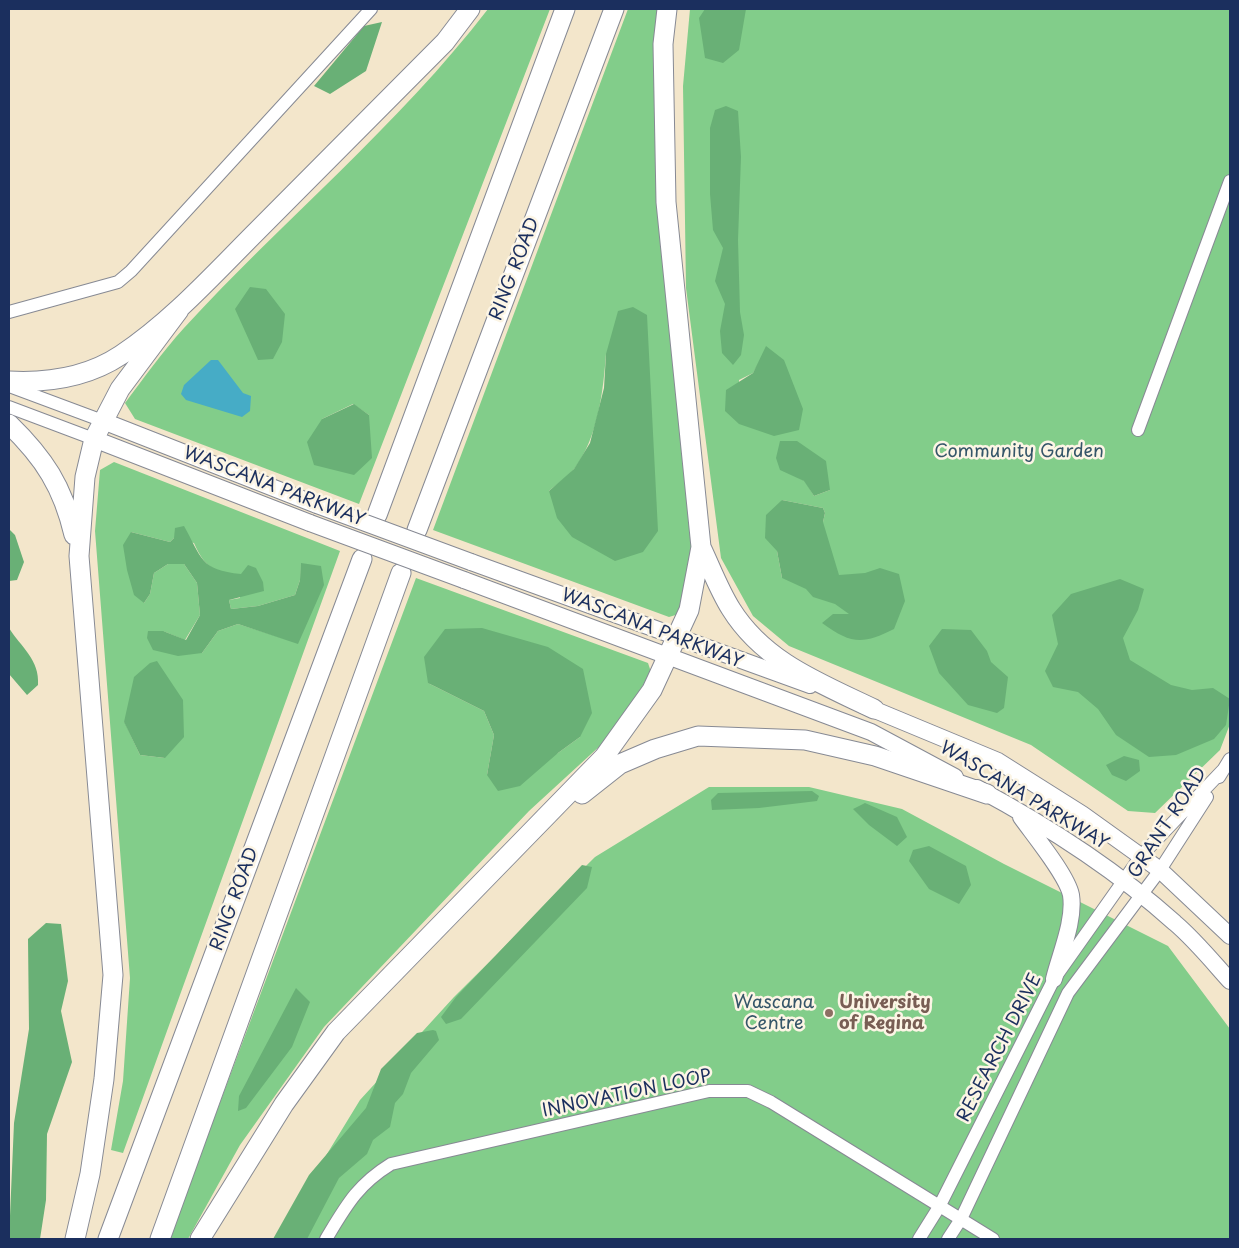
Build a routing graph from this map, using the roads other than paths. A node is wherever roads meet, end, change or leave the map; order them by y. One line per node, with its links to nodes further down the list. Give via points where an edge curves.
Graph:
1 (371, 9): 8 (street, via 118,282)
2 (470, 9): 7 (highway, via 445,42)
3 (565, 9): 16 (highway)
4 (614, 9): 17 (highway, RING ROAD)
5 (667, 9): 18 (highway, via 663,44 666,202)
6 (1230, 181): 14 (street)
7 (179, 310): 9 (highway, via 120,356 94,369 35,382); 12 (highway, via 120,389)
8 (9, 312)
9 (9, 380)
10 (9, 386): 12 (street, WASCANA PARKWAY)
11 (9, 407): 15 (street, WASCANA PARKWAY)
12 (104, 421): 15 (highway); 22 (main road, WASCANA PARKWAY, bridge, via 316,505)
13 (9, 424): 19 (highway, via 27,441 60,488)
14 (1138, 430)
15 (94, 439): 19 (highway, via 85,477); 23 (main road, WASCANA PARKWAY, bridge)
16 (378, 515)
17 (417, 530)
18 (701, 547): 22 (highway, via 689,610); 24 (highway, via 732,611 764,650 788,668)
19 (79, 556): 39 (highway, via 113,975 104,1079 90,1174)
20 (362, 559): 40 (highway, RING ROAD)
21 (401, 573): 41 (highway)
22 (678, 635): 23 (highway); 24 (main road, WASCANA PARKWAY)
23 (668, 657): 27 (main road, WASCANA PARKWAY, via 871,732); 29 (highway, via 652,690 604,758)
24 (874, 709): 30 (main road, WASCANA PARKWAY, via 998,761)
25 (1230, 759): 26 (street, GRANT ROAD)
26 (1223, 770): 30 (street, GRANT ROAD); 31 (street, GRANT ROAD)
27 (987, 794): 28 (main road, WASCANA PARKWAY); 29 (highway, via 875,756 805,740 698,736 620,764)
28 (1016, 811): 32 (main road, WASCANA PARKWAY); 35 (main road, via 1059,872 1071,895 1069,922)
29 (526, 837): 42 (highway, via 336,1032 284,1104)
30 (1141, 856): 31 (main road, WASCANA PARKWAY); 32 (street, GRANT ROAD)
31 (1160, 870): 33 (street, GRANT ROAD); 34 (main road, WASCANA PARKWAY)
32 (1123, 879): 33 (main road, WASCANA PARKWAY); 35 (street, RESEARCH DRIVE)
33 (1142, 895): 36 (main road, WASCANA PARKWAY, via 1176,923); 38 (street, RESEARCH DRIVE, via 1068,993)
34 (1230, 936)
35 (1054, 978): 37 (street, RESEARCH DRIVE)
36 (1230, 981)
37 (939, 1207): 38 (street, INNOVATION LOOP); 43 (street, INNOVATION LOOP, via 748,1090 709,1091 391,1164 356,1191); 44 (street, RESEARCH DRIVE)
38 (961, 1219): 45 (street, RESEARCH DRIVE); 46 (street, INNOVATION LOOP)
39 (75, 1239)
40 (108, 1239)
41 (160, 1239)
42 (200, 1239)
43 (326, 1239)
44 (918, 1239)
45 (948, 1239)
46 (993, 1239)

